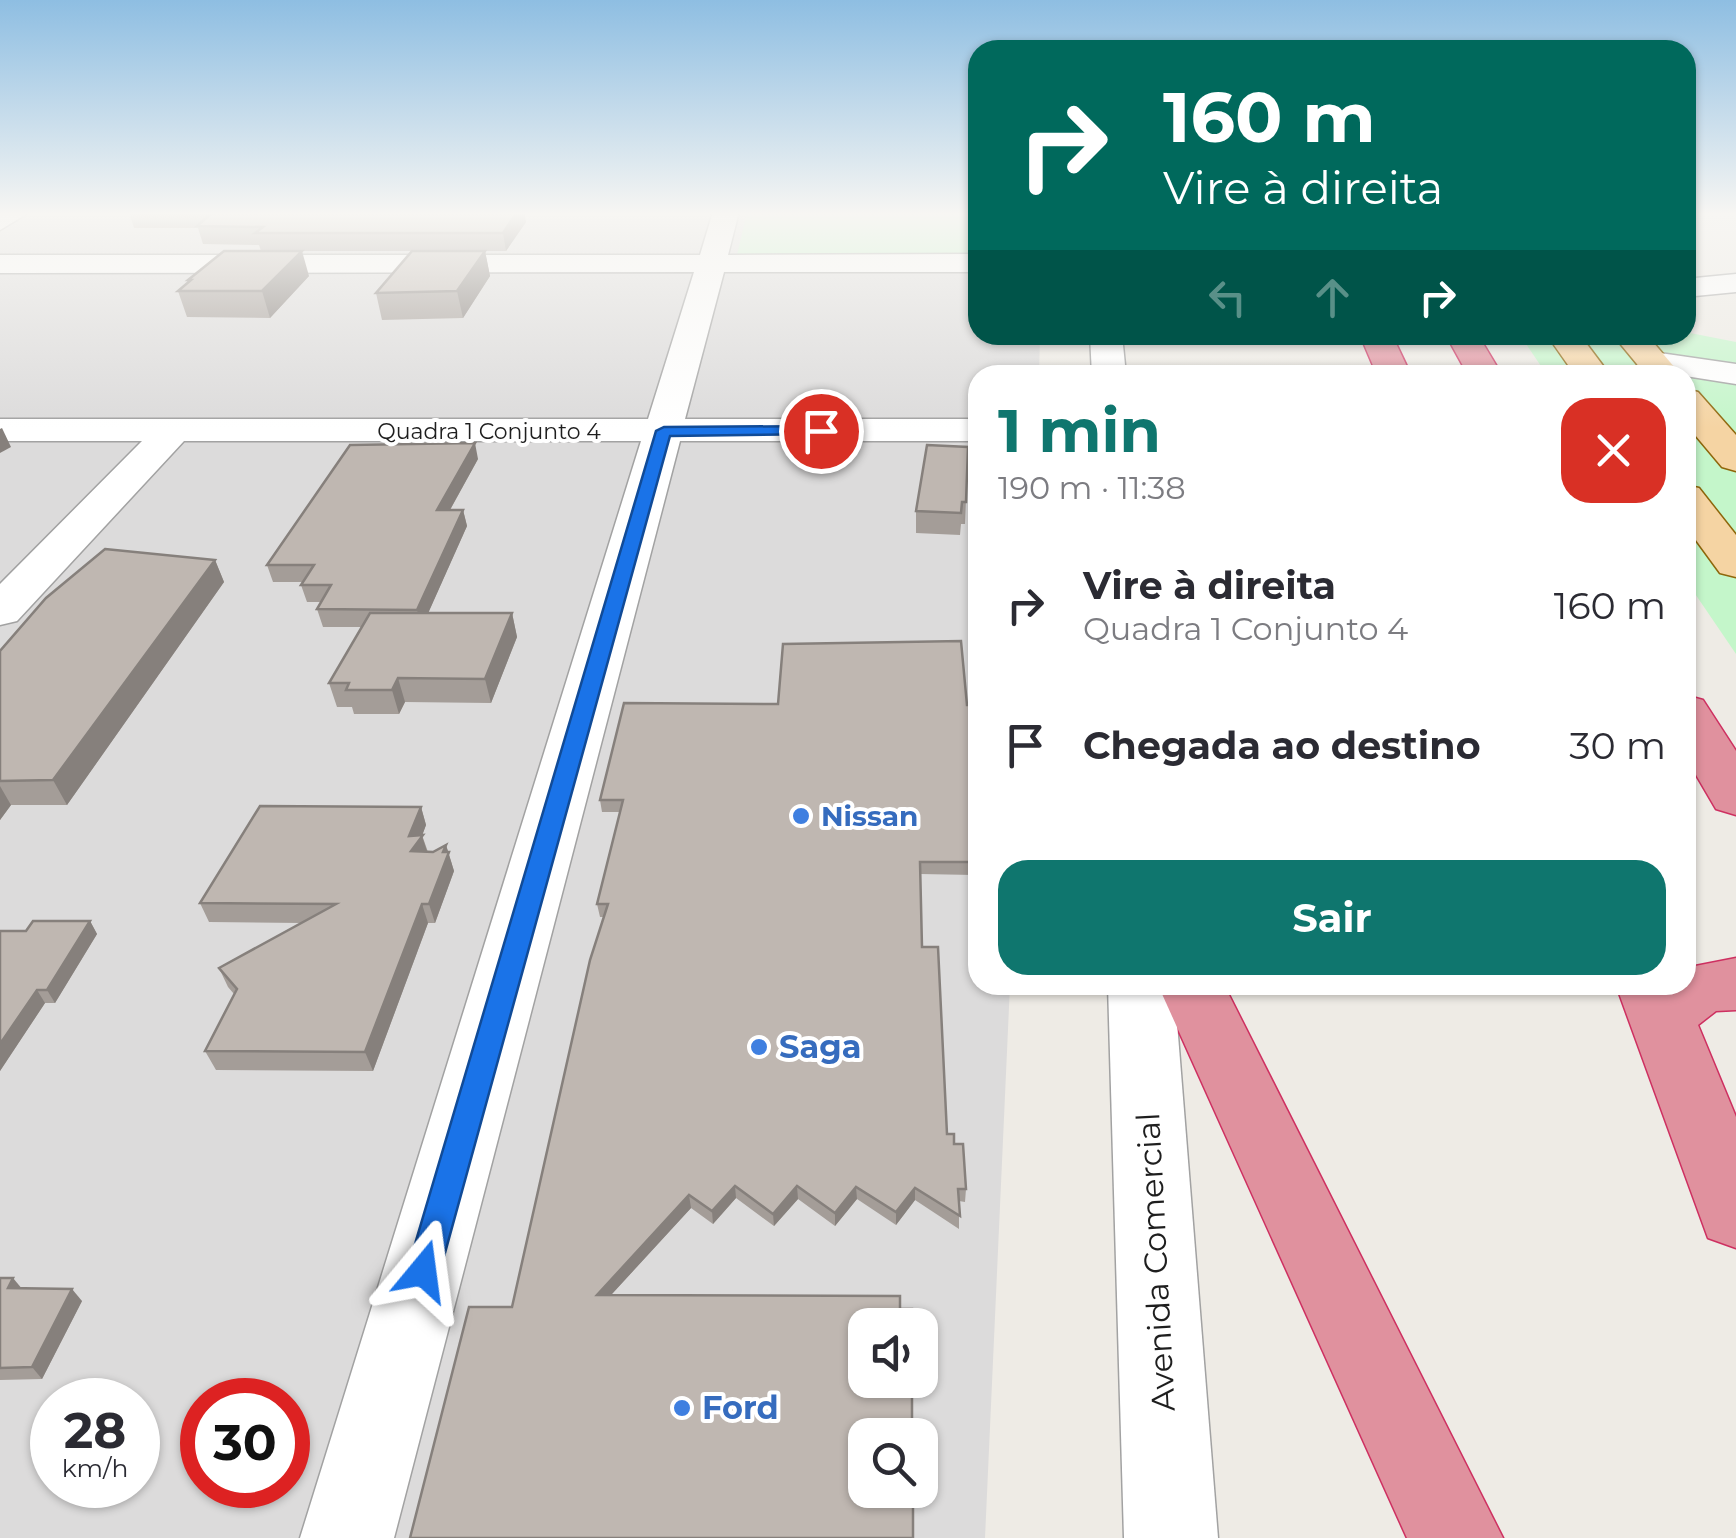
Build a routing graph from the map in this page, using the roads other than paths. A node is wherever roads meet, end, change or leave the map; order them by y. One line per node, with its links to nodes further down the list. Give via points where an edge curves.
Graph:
1 (706, 284): 11 (street)
2 (1728, 284): 3 (street)
3 (1696, 287)
4 (1638, 345): 5 (main road)
5 (1655, 365)
6 (1696, 371): 7 (street)
7 (1736, 374)
8 (1696, 413): 13 (main road)
9 (0, 430): 12 (street, Quadra 1 Conjunto 4)
10 (968, 430): 11 (street, Quadra 1 Conjunto 4)
11 (664, 431): 12 (street, Quadra 1 Conjunto 4); 26 (street)
12 (172, 432): 16 (street)
13 (1736, 459)
14 (1696, 511): 15 (main road)
15 (1736, 564)
16 (0, 611)
17 (1696, 729): 18 (highway)
18 (1736, 796)
19 (1736, 984): 20 (highway)
20 (1696, 991)
21 (1142, 995): 27 (street, Avenida Comercial)
22 (1196, 995): 28 (highway)
23 (1682, 995): 24 (highway)
24 (1654, 1002): 25 (highway)
25 (1736, 1212)
26 (346, 1538)
27 (1171, 1538)
28 (1456, 1538)

